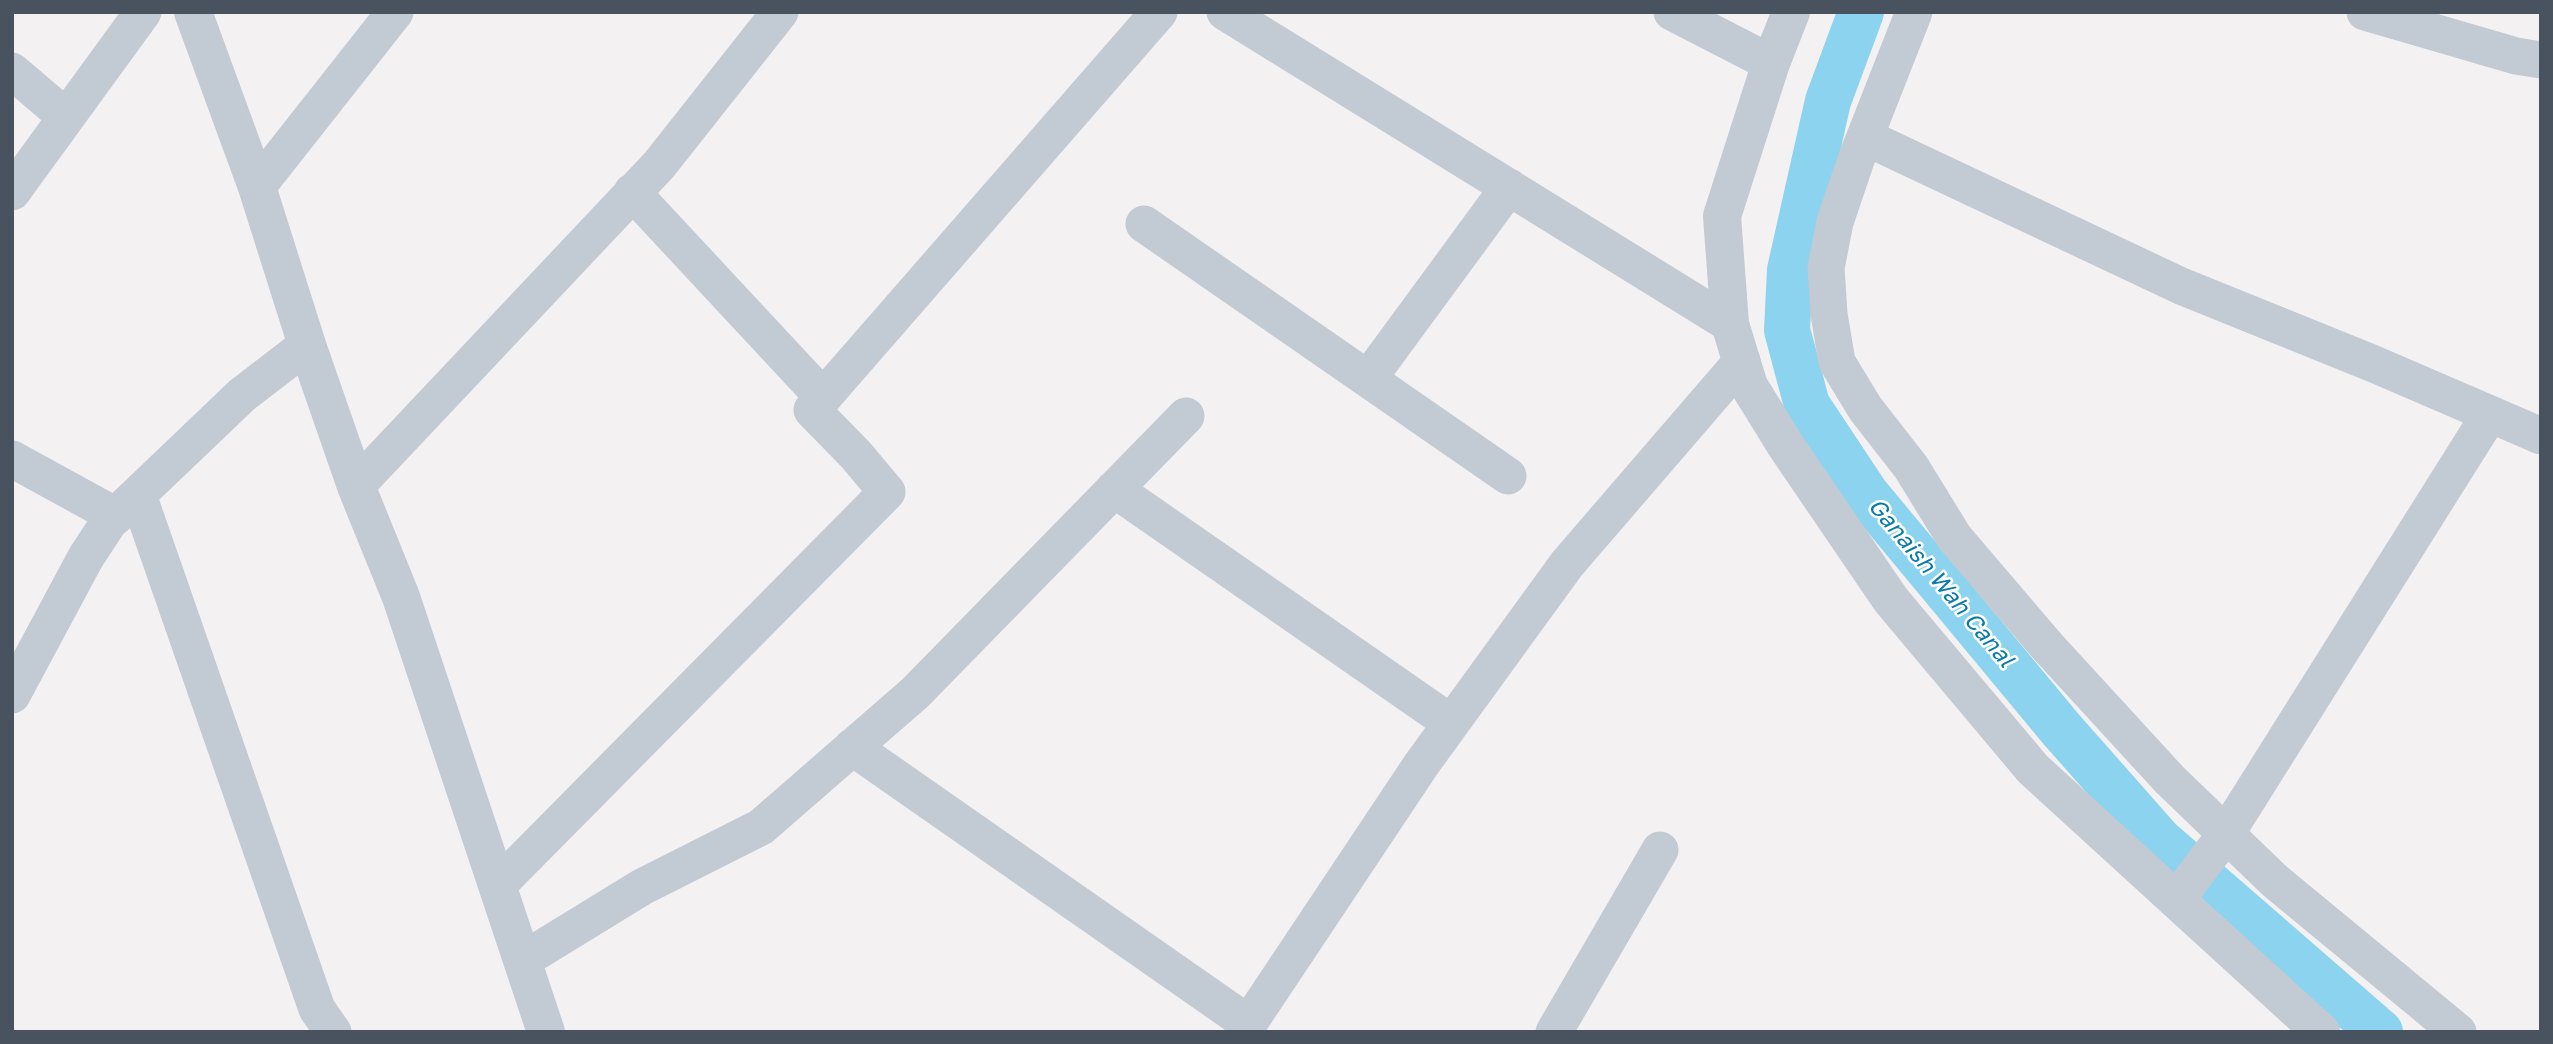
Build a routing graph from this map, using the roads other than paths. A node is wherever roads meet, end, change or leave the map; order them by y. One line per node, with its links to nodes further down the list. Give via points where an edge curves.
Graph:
1 (144, 12): 14 (street)
2 (194, 12): 16 (street)
3 (396, 12): 16 (street)
4 (780, 12): 19 (street, via 659,165)
5 (1159, 12): 25 (street)
6 (1225, 12): 17 (street)
7 (1672, 12): 12 (street)
8 (1791, 12): 12 (street)
9 (1914, 12): 15 (street)
10 (2365, 12): 11 (street)
11 (2541, 60)
12 (1771, 63): 21 (street, via 1722,216)
13 (12, 71): 14 (street)
14 (66, 117): 18 (street)
15 (1865, 137): 26 (street, via 2181,286); 37 (street, via 1835,222 1826,268 1837,362 1954,537)
16 (257, 187): 22 (street)
17 (1508, 187): 21 (street); 24 (street)
18 (12, 192)
19 (632, 192): 25 (street); 31 (street)
20 (1144, 224): 24 (street)
21 (1730, 324): 23 (street)
22 (307, 345): 31 (street); 33 (street, via 242,394)
23 (1742, 361): 35 (street, via 1567,564); 40 (street, via 1761,406 1891,600 2033,769)
24 (1368, 379): 30 (street)
25 (822, 396): 39 (street, via 812,410 887,492)
26 (2490, 414): 28 (street); 37 (street)
27 (1186, 416): 32 (street)
28 (2541, 436)
29 (12, 459): 33 (street)
30 (1508, 476)
31 (356, 486): 39 (street, via 401,597)
32 (1114, 489): 35 (street); 36 (street, via 915,693)
33 (127, 505): 34 (street, via 109,522 86,557); 43 (street, via 317,1009)
34 (12, 695)
35 (1451, 723): 42 (street)
36 (852, 747): 41 (street, via 761,827 642,887); 42 (street)
37 (2220, 842): 40 (street); 47 (street, via 2275,881)
38 (1660, 850): 45 (street)
39 (497, 886): 41 (street)
40 (2180, 894): 46 (street)
41 (523, 960): 44 (street)
42 (1246, 1028)
43 (333, 1032)
44 (546, 1032)
45 (1554, 1032)
46 (2321, 1032)
47 (2458, 1032)

